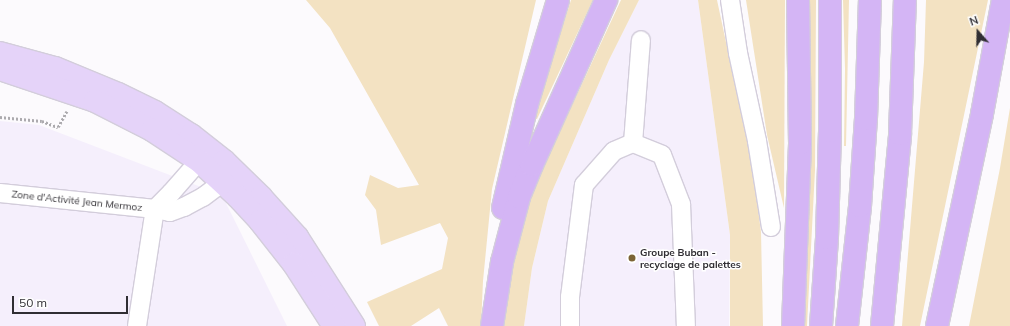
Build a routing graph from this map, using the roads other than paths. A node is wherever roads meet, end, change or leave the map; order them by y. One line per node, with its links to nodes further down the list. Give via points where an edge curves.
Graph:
1 (558, 0): 23 (highway, via 527,104 499,228 494,260)
2 (606, 0): 23 (highway, via 519,197 502,262)
3 (730, 0): 18 (lane)
4 (798, 0): 26 (highway, via 800,143)
5 (830, 0): 27 (highway, via 830,138)
6 (870, 0): 28 (highway, via 866,127)
7 (905, 0): 29 (highway, via 900,134)
8 (1003, 0): 30 (highway)
9 (641, 40): 13 (lane)
10 (0, 53): 12 (main road, via 55,68 118,94 155,112)
11 (0, 69): 14 (main road, via 101,104 152,130)
12 (191, 135): 14 (main road); 19 (main road, via 224,161)
13 (633, 142): 24 (lane, via 614,151 584,185 570,297); 25 (lane, via 662,155 681,204)
14 (200, 161): 15 (main road); 17 (lane, Zone d'Activité Jean Mermoz)
15 (223, 182): 17 (lane, Zone d'Activité Jean Mermoz, via 184,208 170,212); 19 (main road, via 245,188 269,214); 21 (main road, via 260,221 294,264)
16 (0, 193): 17 (lane, Zone d'Activité Jean Mermoz)
17 (155, 209): 20 (lane, Zone d'Activité Jean Mermoz)
18 (771, 226)
19 (297, 237): 22 (main road)
20 (137, 326)
21 (334, 326)
22 (354, 326)
23 (492, 326)
24 (570, 326)
25 (686, 326)
26 (794, 326)
27 (822, 326)
28 (847, 326)
29 (882, 326)
30 (937, 326)

